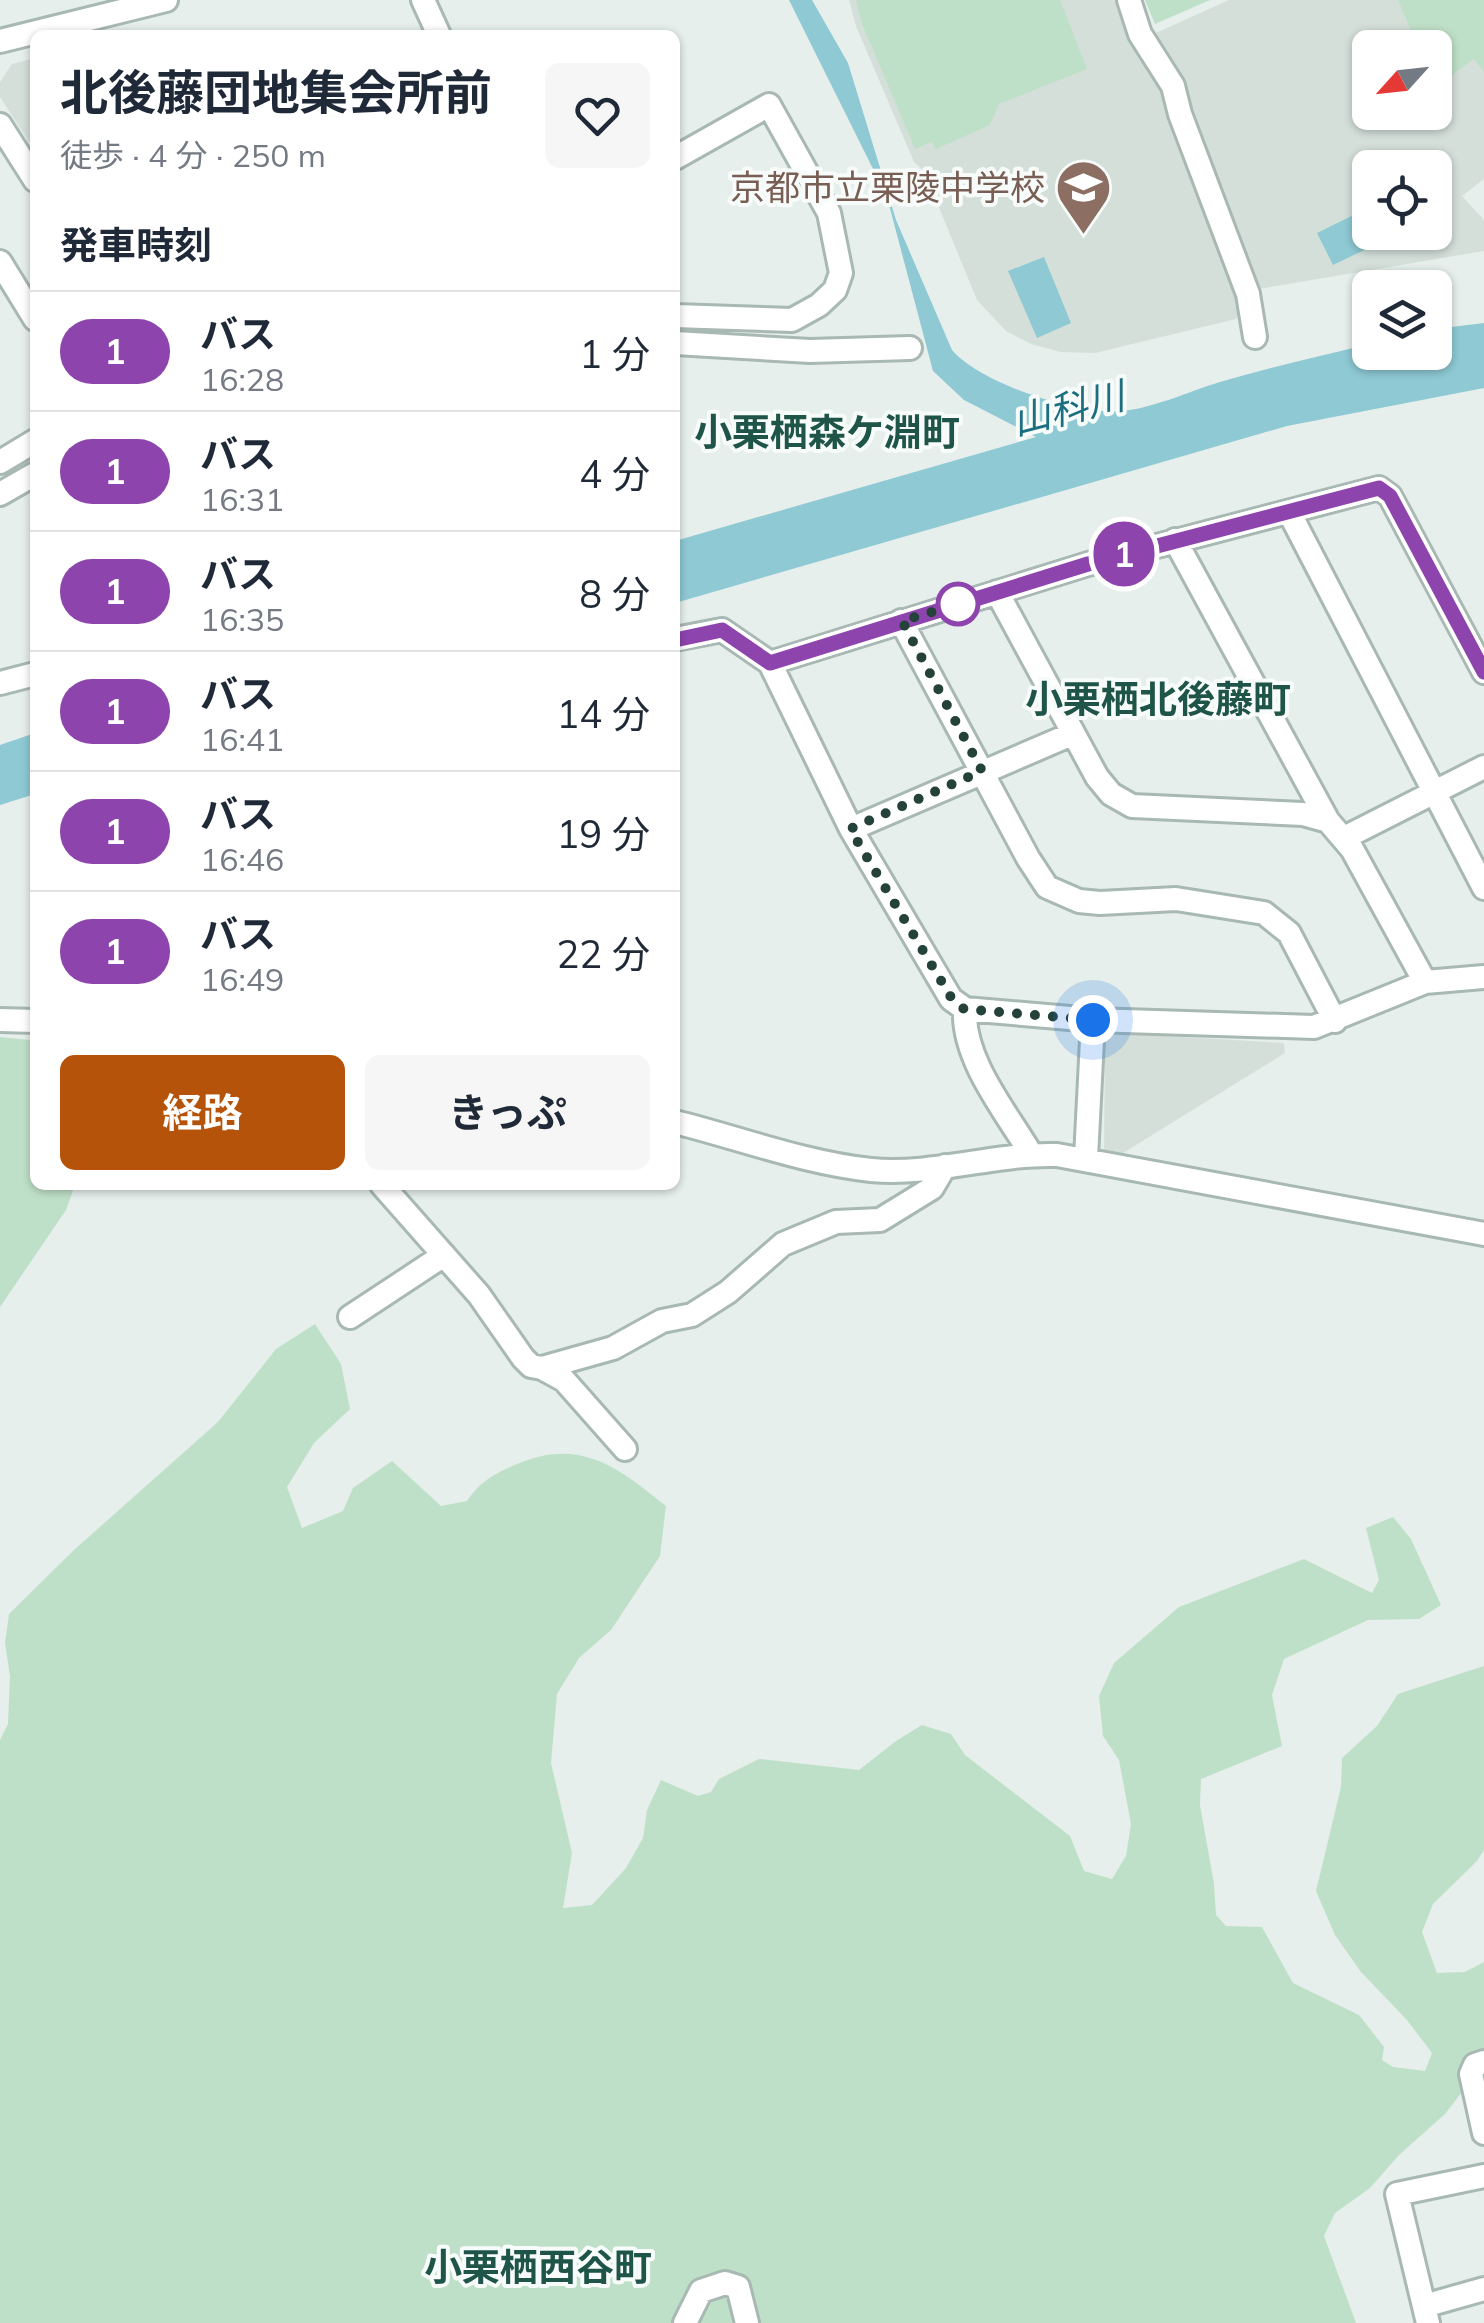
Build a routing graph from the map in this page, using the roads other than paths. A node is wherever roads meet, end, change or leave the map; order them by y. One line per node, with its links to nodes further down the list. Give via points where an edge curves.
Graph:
1 (166, 0): 4 (street)
2 (423, 0): 5 (street)
3 (1129, 0): 14 (street, via 1140,34 1173,86 1248,294)
4 (45, 30)
5 (438, 30)
6 (30, 34): 7 (street)
7 (0, 41)
8 (0, 126): 10 (street)
9 (680, 155): 13 (street, via 769,105 829,213 840,272 836,290 792,320)
10 (30, 172)
11 (3, 271): 12 (street)
12 (30, 312)
13 (680, 316)
14 (1255, 337)
15 (680, 342): 16 (street, via 810,351)
16 (910, 348)
17 (30, 444): 18 (street)
18 (0, 462)
19 (30, 477): 20 (street)
20 (0, 494)
21 (1288, 512): 22 (street); 27 (street, via 1379,488 1390,496); 33 (street)
22 (1175, 540): 23 (street); 35 (street)
23 (997, 592): 24 (street); 30 (street)
24 (902, 621): 26 (street); 32 (street)
25 (680, 639): 26 (street, via 722,630)
26 (770, 663): 34 (street)
27 (1484, 672)
28 (30, 675): 29 (street)
29 (0, 683)
30 (1072, 734): 32 (street); 35 (street, via 1096,777 1132,806 1303,814)
31 (1484, 767): 33 (street)
32 (982, 771): 34 (street); 42 (street, via 1048,887 1100,903 1176,899 1264,914 1289,932)
33 (1434, 792): 35 (street); 36 (street)
34 (850, 829): 39 (street)
35 (1336, 829): 38 (street)
36 (1484, 888)
37 (1484, 977): 38 (street)
38 (1425, 982): 42 (street)
39 (964, 1009): 41 (street); 45 (street, via 963,1029 981,1070)
40 (0, 1020): 43 (street)
41 (1093, 1020): 42 (street, via 1314,1027); 46 (street)
42 (1335, 1020)
43 (30, 1023)
44 (680, 1123): 47 (street, via 872,1170)
45 (1031, 1154): 46 (street); 47 (street)
46 (1086, 1158): 49 (street)
47 (946, 1166): 52 (street, via 932,1188 880,1220 836,1222 783,1244 692,1314 613,1348)
48 (386, 1190): 50 (street)
49 (1484, 1234)
50 (444, 1255): 51 (street); 52 (street, via 522,1358)
51 (350, 1316)
52 (542, 1368): 53 (street, via 564,1380)
53 (624, 1449)
54 (1484, 2062): 55 (street, via 1471,2074)
55 (1484, 2133)
56 (1484, 2176): 58 (street, via 1397,2194)
57 (1484, 2289): 58 (street)
58 (1426, 2315)
59 (685, 2323): 60 (street, via 702,2291 725,2283 738,2287)
60 (747, 2323)

